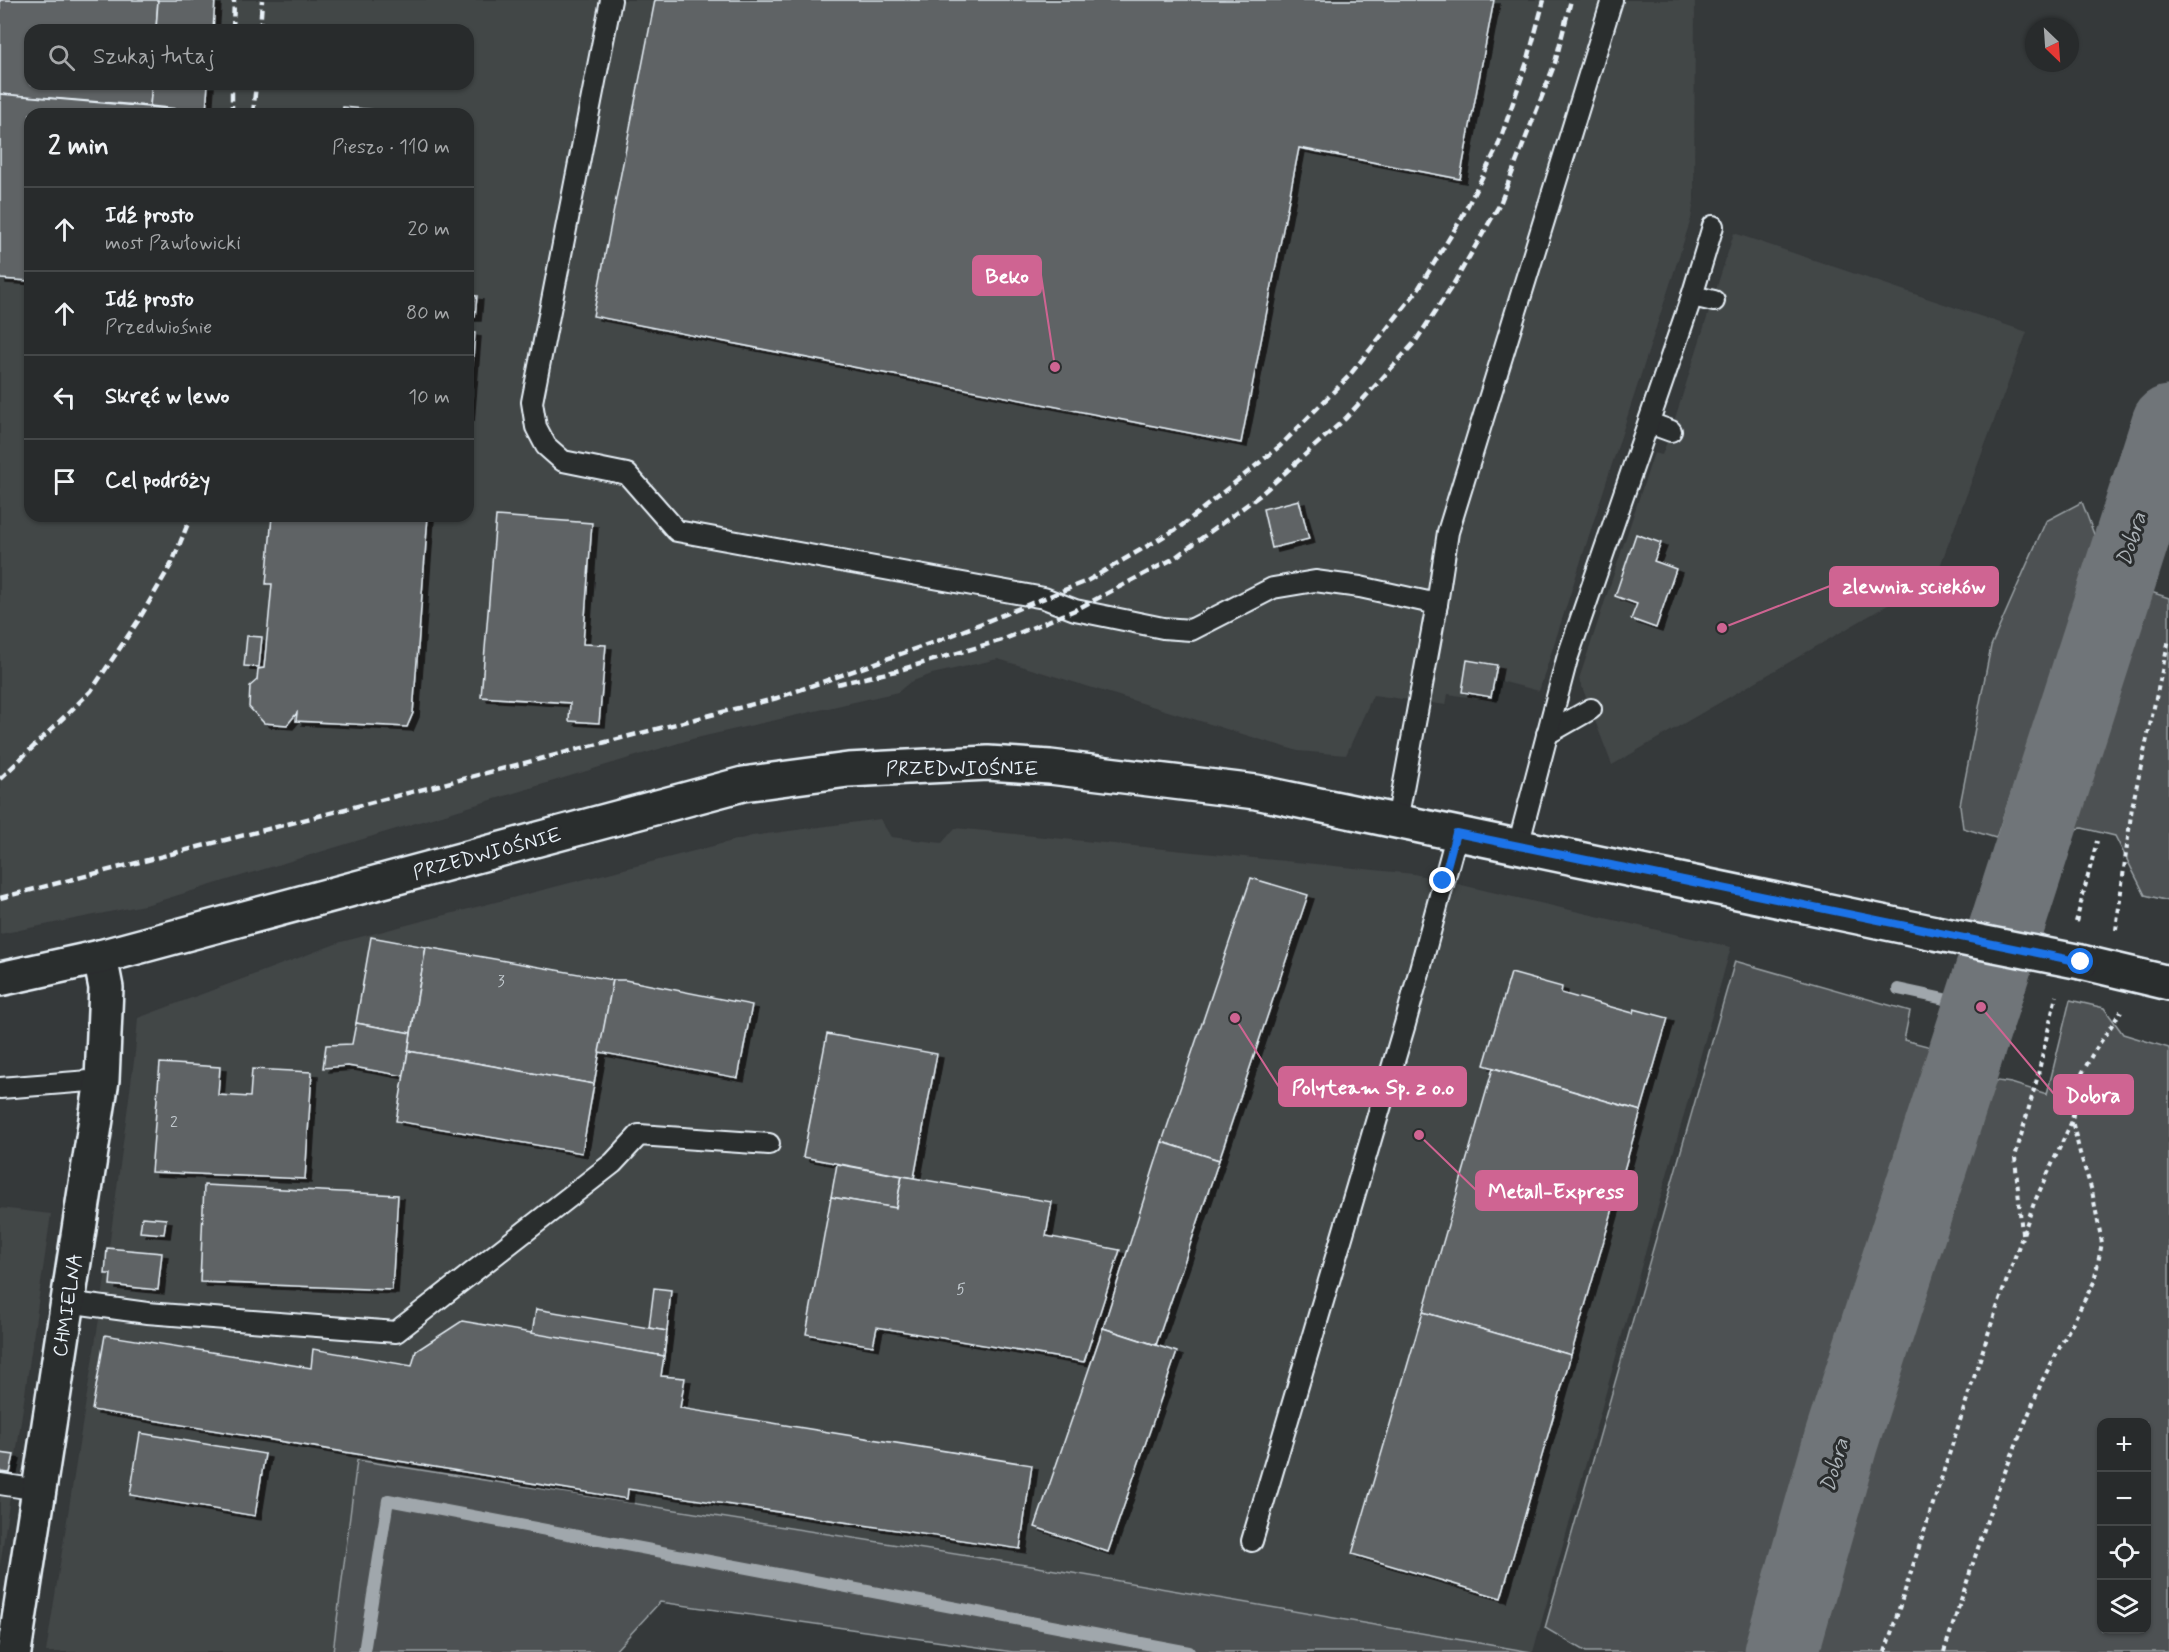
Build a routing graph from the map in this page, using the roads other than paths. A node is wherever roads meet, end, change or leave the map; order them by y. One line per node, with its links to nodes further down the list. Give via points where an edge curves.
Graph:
1 (611, 0): 8 (lane, via 532,402 536,427 546,446 563,461 627,474 677,531 1044,598 1075,610 1163,628 1191,630 1273,588 1315,581)
2 (1612, 0): 8 (lane, via 1448,532)
3 (1713, 226): 4 (lane)
4 (1692, 296): 5 (lane); 6 (lane)
5 (1714, 301)
6 (1649, 423): 7 (lane); 10 (lane, via 1567,659)
7 (1671, 431)
8 (1437, 604): 11 (lane)
9 (1591, 709): 10 (lane)
10 (1547, 734): 13 (lane)
11 (1397, 821): 12 (street, PRZEDWIOŚNIE); 14 (street, PRZEDWIOŚNIE, via 1256,792 1050,767 988,763 848,770 743,784)
12 (1456, 833): 13 (street, PRZEDWIOŚNIE); 23 (lane, via 1405,1024)
13 (1518, 846): 16 (street, PRZEDWIOŚNIE, bridge, via 2094,965)
14 (100, 957): 15 (street, PRZEDWIOŚNIE); 17 (street, CHMIELNA, via 106,988)
15 (0, 979)
16 (2169, 984)
17 (102, 1080): 18 (lane); 20 (street, CHMIELNA)
18 (0, 1088)
19 (769, 1144): 20 (lane, via 639,1135 613,1163 396,1332 147,1313)
20 (67, 1302): 22 (street, CHMIELNA)
21 (0, 1484): 22 (lane)
22 (39, 1490): 24 (street, CHMIELNA)
23 (1252, 1541)
24 (14, 1652)

